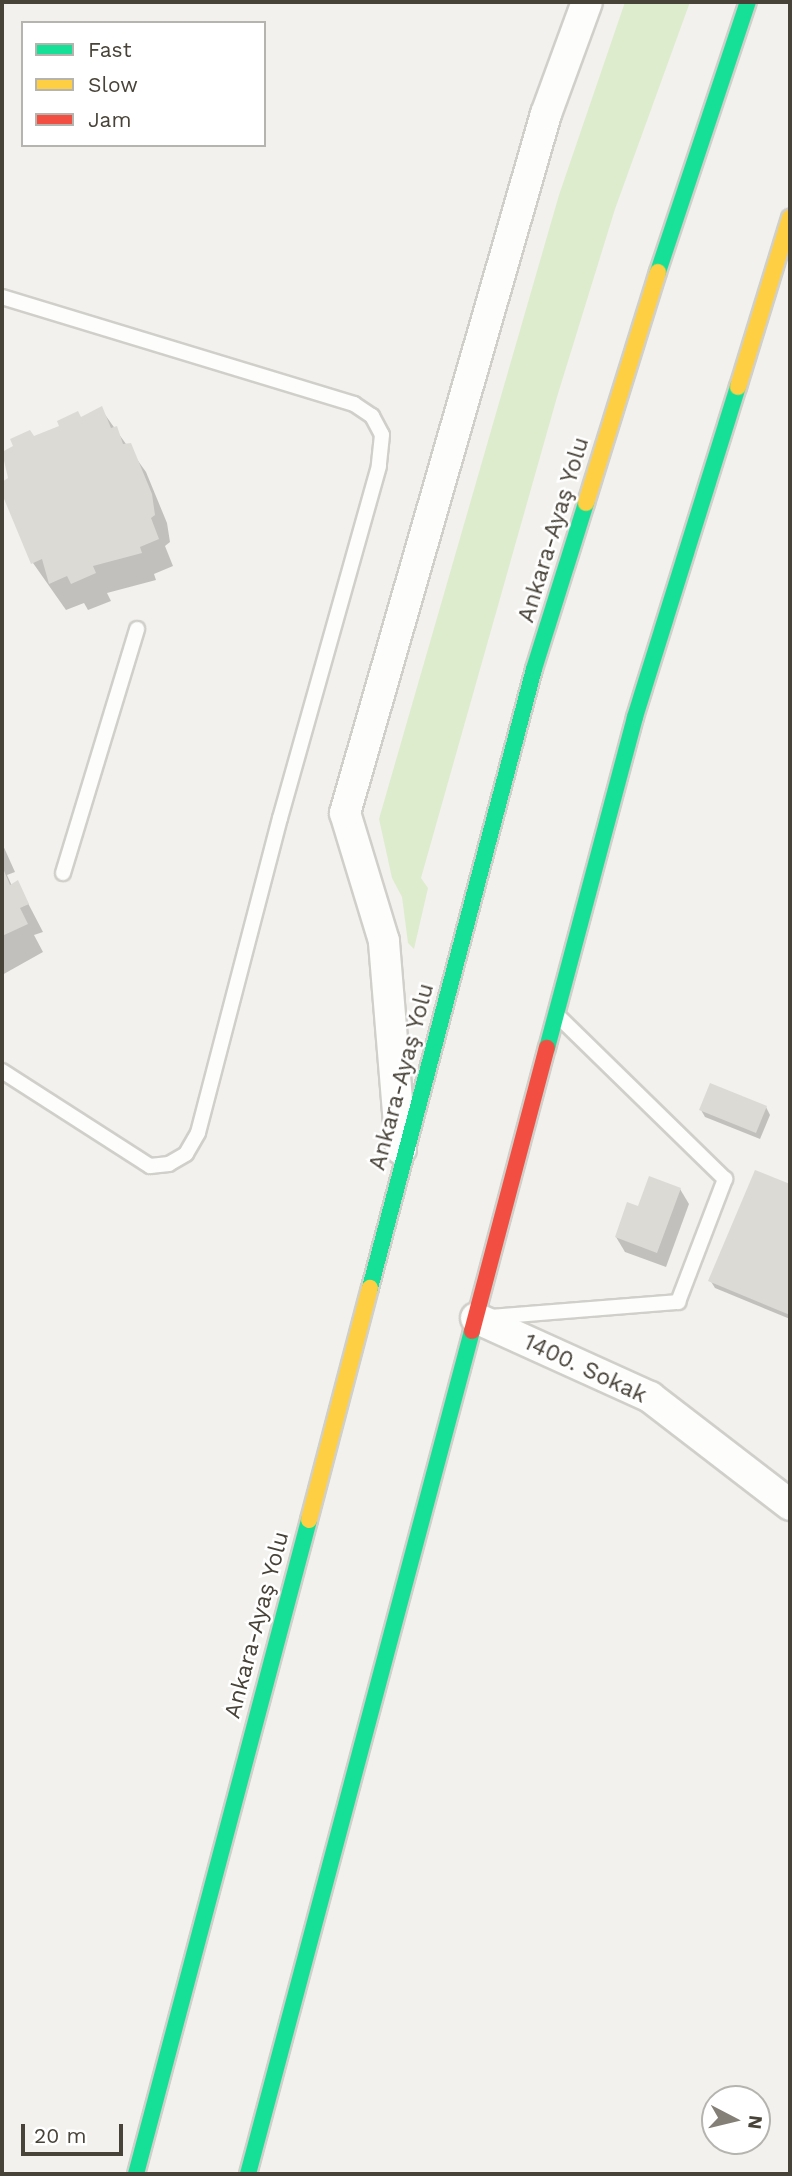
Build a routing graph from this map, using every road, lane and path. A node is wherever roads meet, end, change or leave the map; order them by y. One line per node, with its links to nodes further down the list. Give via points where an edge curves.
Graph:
1 (587, 2): 9 (street, via 546,114 345,813 384,941)
2 (748, 2): 9 (highway, Ankara-Ayaş Yolu, via 699,139 534,669)
3 (790, 218): 7 (highway, via 635,717)
4 (2, 297): 8 (lane, via 354,404 372,416 382,435 380,466 192,1143 169,1164 150,1166)
5 (137, 629): 6 (lane)
6 (63, 873)
7 (556, 1013): 10 (highway); 10 (lane, via 726,1179 678,1302)
8 (2, 1071)
9 (402, 1164): 12 (highway, Ankara-Ayaş Yolu)
10 (475, 1318): 11 (street, 1400. Sokak, via 650,1397); 13 (highway)
11 (790, 1505)
12 (136, 2174)
13 (248, 2174)

